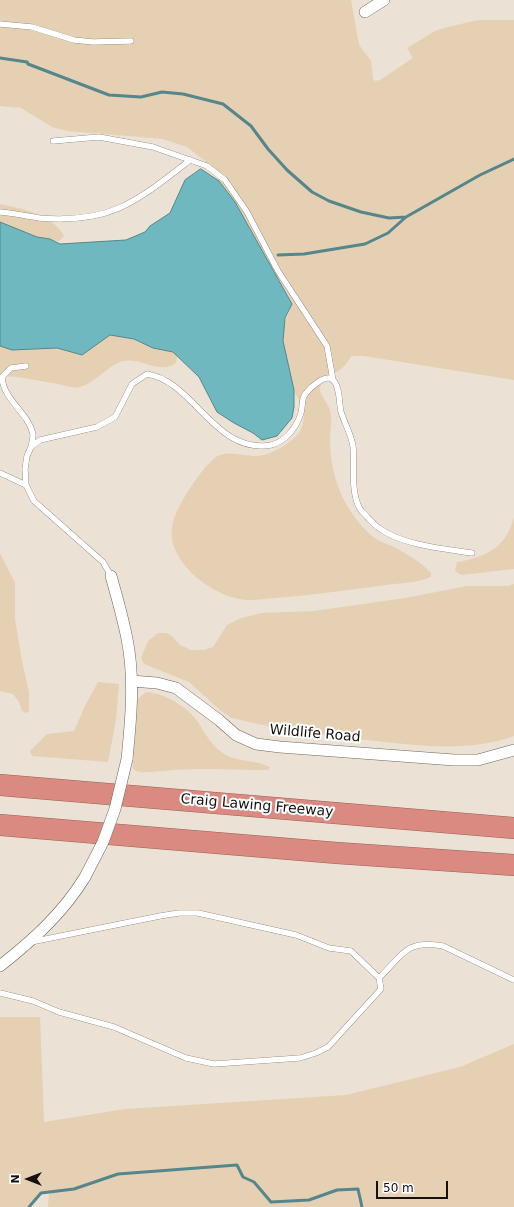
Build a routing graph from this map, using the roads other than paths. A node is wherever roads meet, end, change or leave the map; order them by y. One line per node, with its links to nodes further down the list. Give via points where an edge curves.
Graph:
1 (384, 0): 2 (street)
2 (365, 12)
3 (0, 24): 4 (lane, via 32,27 74,40)
4 (131, 41)
5 (53, 141): 6 (lane, via 99,137 154,147)
6 (190, 160): 7 (lane, via 132,202 103,215 56,219); 9 (lane, via 207,166 224,180 247,212 278,271 327,346)
7 (0, 212)
8 (26, 366): 10 (lane, via 11,368 2,377 2,388 28,424 33,435)
9 (333, 380): 10 (lane, via 322,380 306,393 296,424 281,442 272,445 252,444 230,436 205,417 167,381 147,374 132,384 115,417 97,427 40,440); 13 (lane, via 337,385 342,414 351,436 355,491 360,509 379,529 404,540 433,548)
10 (31, 447): 12 (lane, via 25,469)
11 (0, 473): 12 (lane)
12 (26, 485): 14 (lane, via 34,501 103,562)
13 (472, 553)
14 (111, 576): 15 (street, via 127,639)
15 (131, 681): 16 (street, Wildlife Road, via 157,683 176,688 236,735 256,744 454,760 478,760); 23 (street, bridge, via 127,759 115,809 105,835 74,894)
16 (514, 750)
17 (0, 785): 19 (highway, Craig Lawing Freeway)
18 (0, 825): 20 (highway)
19 (514, 828)
20 (337, 853): 21 (highway); 22 (highway)
21 (514, 865)
22 (514, 878)
23 (29, 943): 24 (street); 25 (lane, via 160,916 198,913 296,936 329,948 350,951)
24 (0, 966)
25 (379, 978): 26 (lane, via 410,947 435,945 443,946); 27 (lane, via 381,989 328,1047 300,1058 214,1064 186,1058 106,1025)
26 (514, 980)
27 (0, 993)

